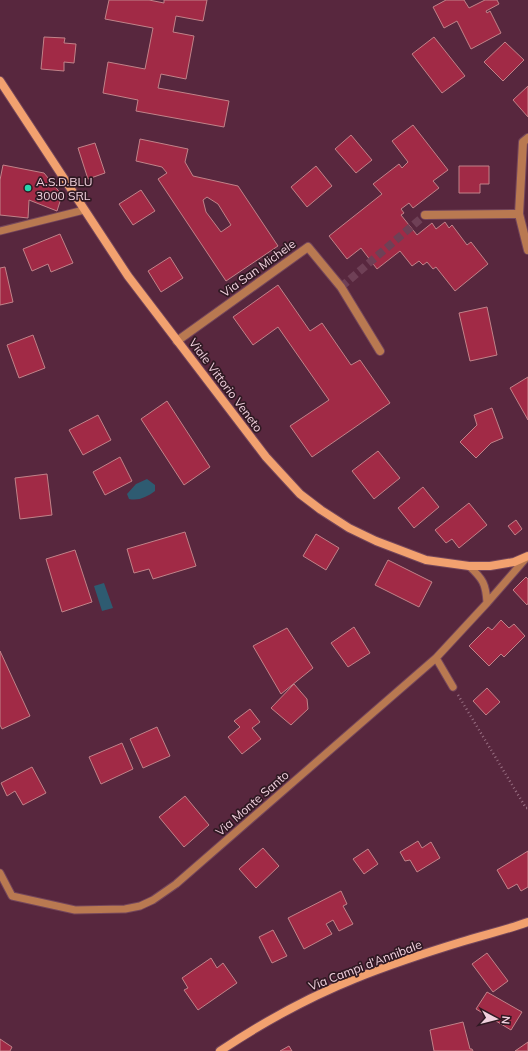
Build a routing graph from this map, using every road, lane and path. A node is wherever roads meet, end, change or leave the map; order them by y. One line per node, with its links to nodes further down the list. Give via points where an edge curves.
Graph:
1 (0, 81): 3 (main road, Viale Vittorio Veneto)
2 (528, 138): 4 (street, via 523,142)
3 (84, 210): 6 (lane); 8 (main road, Viale Vittorio Veneto, via 128,276)
4 (519, 214): 5 (street); 7 (street)
5 (425, 215)
6 (0, 231)
7 (528, 250)
8 (177, 341): 9 (street, Via San Michele, via 308,247 341,286); 11 (main road, Viale Vittorio Veneto, via 266,457 291,485 313,504 349,528 388,546 426,560)
9 (380, 351)
10 (528, 556): 11 (main road, Viale Vittorio Veneto, via 499,565); 12 (lane, Via Monte Santo)
11 (468, 566): 12 (lane, via 484,582)
12 (487, 604): 13 (lane, Via Monte Santo)
13 (436, 658): 14 (lane); 16 (lane, Via Monte Santo, via 176,884 153,900 125,909 75,910 12,896)
14 (453, 687): 15 (path)
15 (528, 808)
16 (0, 873)
17 (528, 922): 18 (main road, Via Campi d'Annibale, via 461,942 353,980 292,1008)
18 (220, 1051)

